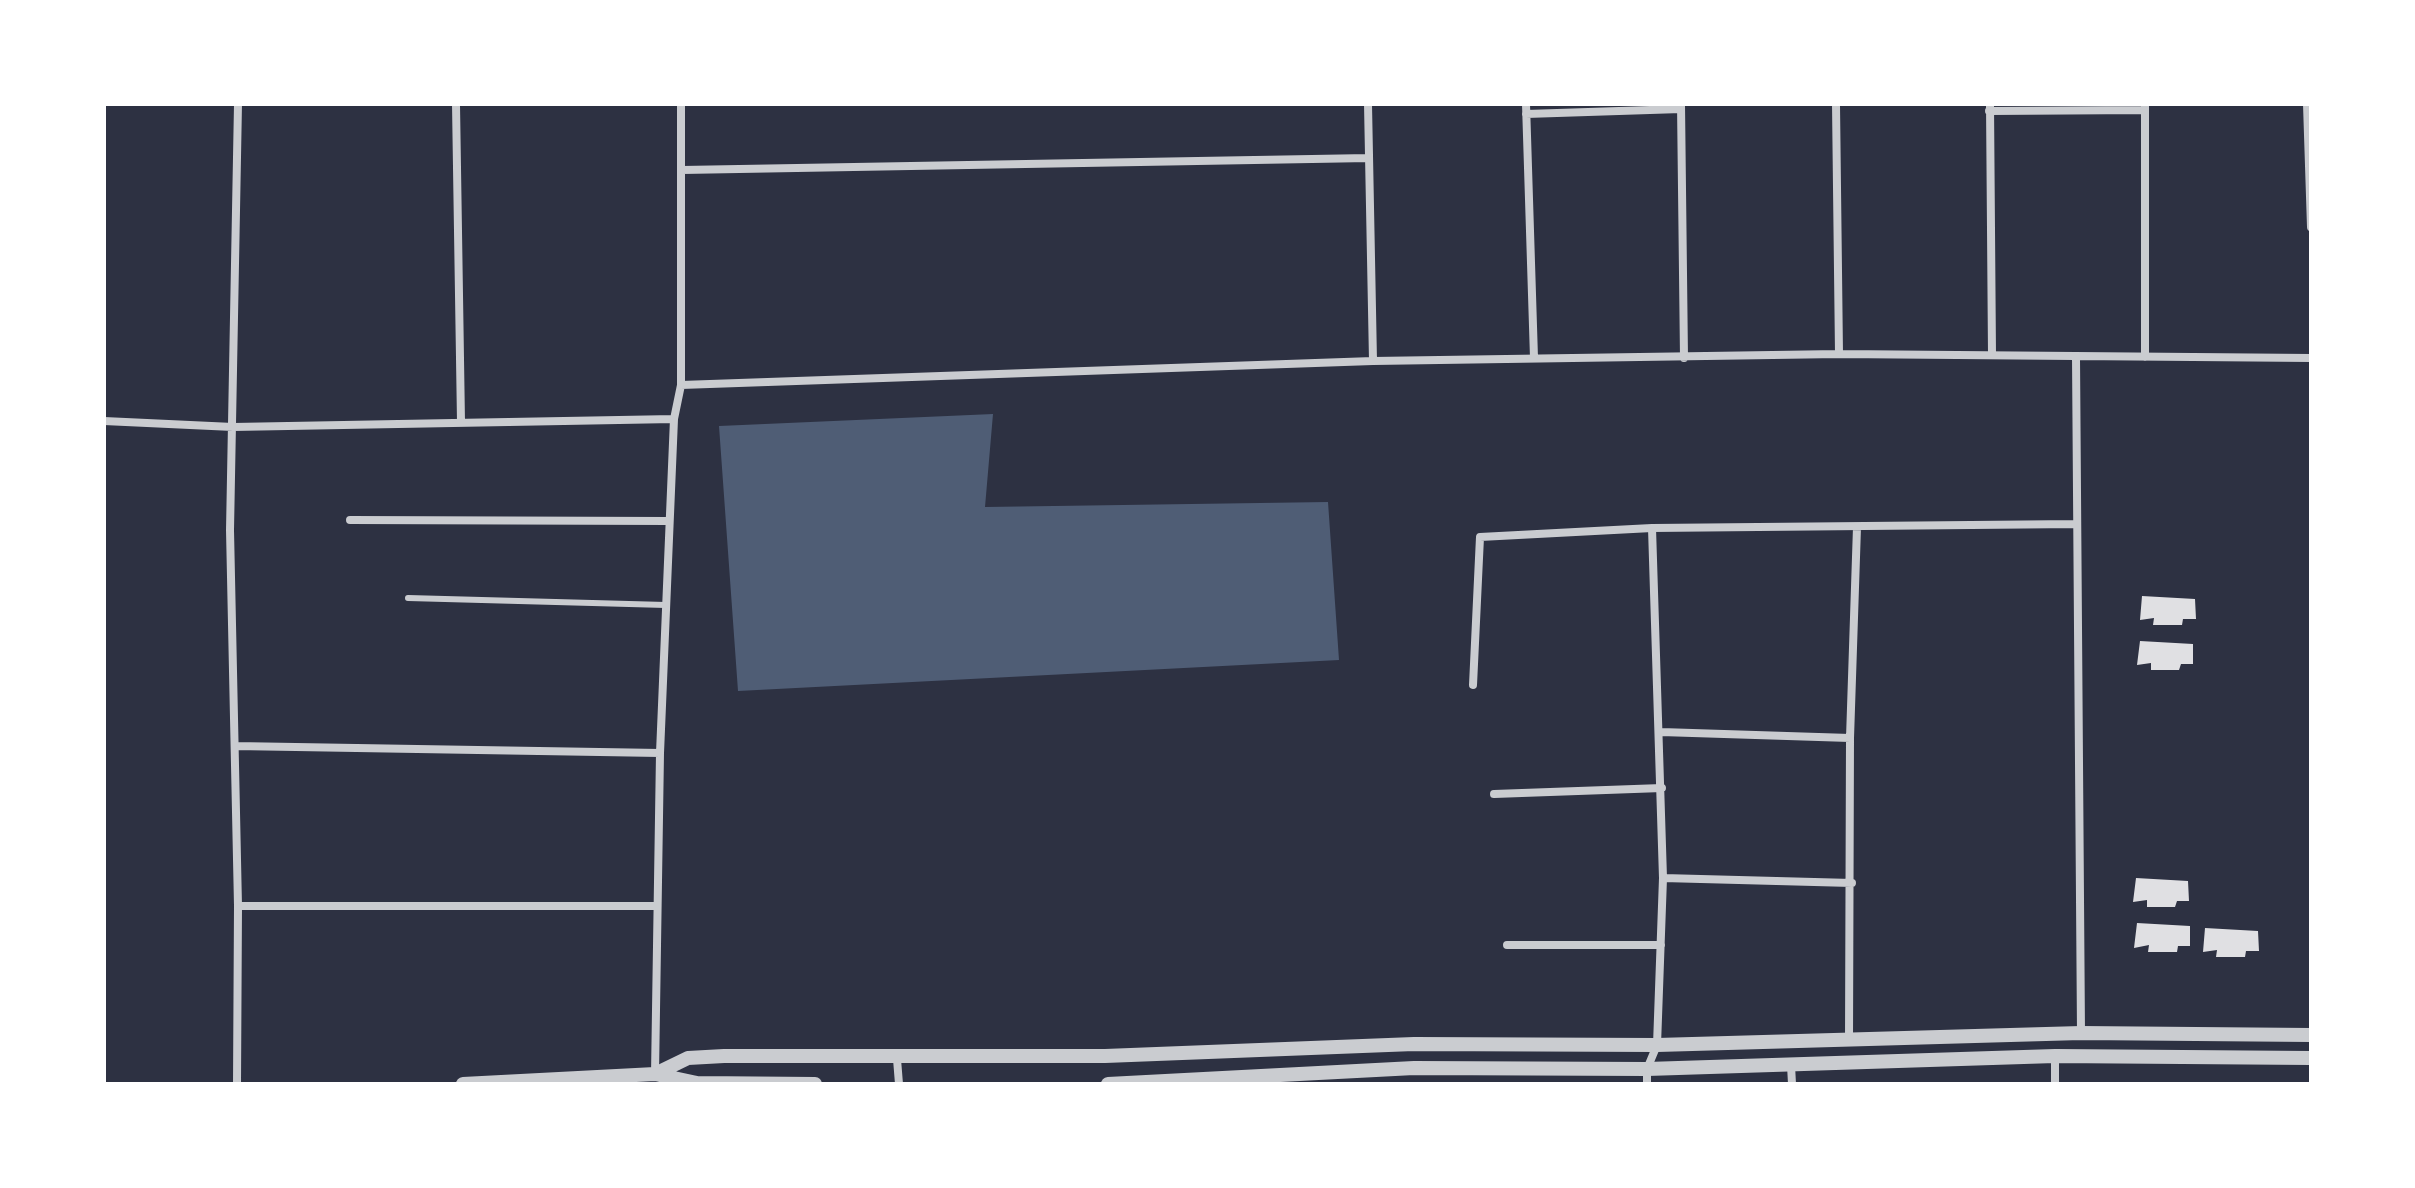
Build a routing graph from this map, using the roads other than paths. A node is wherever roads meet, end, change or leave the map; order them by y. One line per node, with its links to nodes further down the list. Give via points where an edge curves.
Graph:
1 (238, 104): 27 (street)
2 (456, 104): 26 (street)
3 (681, 104): 13 (street)
4 (1368, 104): 12 (street)
5 (1526, 104): 11 (street)
6 (1836, 104): 15 (street)
7 (2307, 104): 14 (street)
8 (1681, 107): 11 (street); 20 (street)
9 (1990, 107): 10 (street); 16 (street)
10 (2145, 107): 18 (street)
11 (1526, 114): 19 (street)
12 (1369, 158): 13 (street); 22 (street)
13 (682, 170): 23 (street)
14 (2311, 227)
15 (1839, 354): 16 (street); 20 (street)
16 (1992, 355): 17 (street)
17 (2076, 357): 18 (street); 30 (street)
18 (2145, 357): 21 (street)
19 (1534, 358): 20 (street); 22 (street)
20 (1684, 358)
21 (2311, 358)
22 (1373, 361): 23 (street)
23 (681, 385): 24 (street)
24 (674, 419): 26 (street); 29 (street)
25 (104, 421): 27 (street)
26 (461, 422): 27 (street)
27 (233, 427): 38 (street, via 230,600)
28 (350, 520): 29 (street)
29 (669, 521): 34 (street)
30 (2077, 524): 31 (street); 48 (street)
31 (1857, 527): 32 (street); 37 (street)
32 (1652, 528): 35 (street, via 1480,537); 36 (street)
33 (408, 598): 34 (lane)
34 (666, 605): 39 (street)
35 (1473, 685)
36 (1661, 732): 37 (street); 40 (street)
37 (1850, 738): 43 (street)
38 (235, 746): 39 (street); 44 (street)
39 (660, 753): 45 (street)
40 (1662, 788): 41 (street); 42 (street)
41 (1494, 794)
42 (1663, 878): 43 (street); 47 (street)
43 (1852, 883): 50 (street)
44 (238, 906): 45 (street); 59 (street)
45 (657, 906): 56 (street)
46 (1507, 945): 47 (street)
47 (1661, 945): 51 (street)
48 (2081, 1033): 49 (street); 50 (street)
49 (2311, 1035)
50 (1849, 1041): 51 (street)
51 (1657, 1045): 54 (street, via 1414,1044); 57 (street)
52 (2055, 1056): 53 (street); 55 (street); 65 (street)
53 (2311, 1058)
54 (897, 1059): 56 (street, via 688,1058); 62 (street)
55 (1791, 1065): 57 (street); 64 (street)
56 (655, 1074): 60 (street); 61 (street, via 697,1083)
57 (1647, 1076): 58 (street, via 1428,1068)
58 (1321, 1079): 63 (street)
59 (237, 1084)
60 (463, 1084)
61 (815, 1084)
62 (899, 1084)
63 (1108, 1084)
64 (1792, 1084)
65 (2055, 1084)

